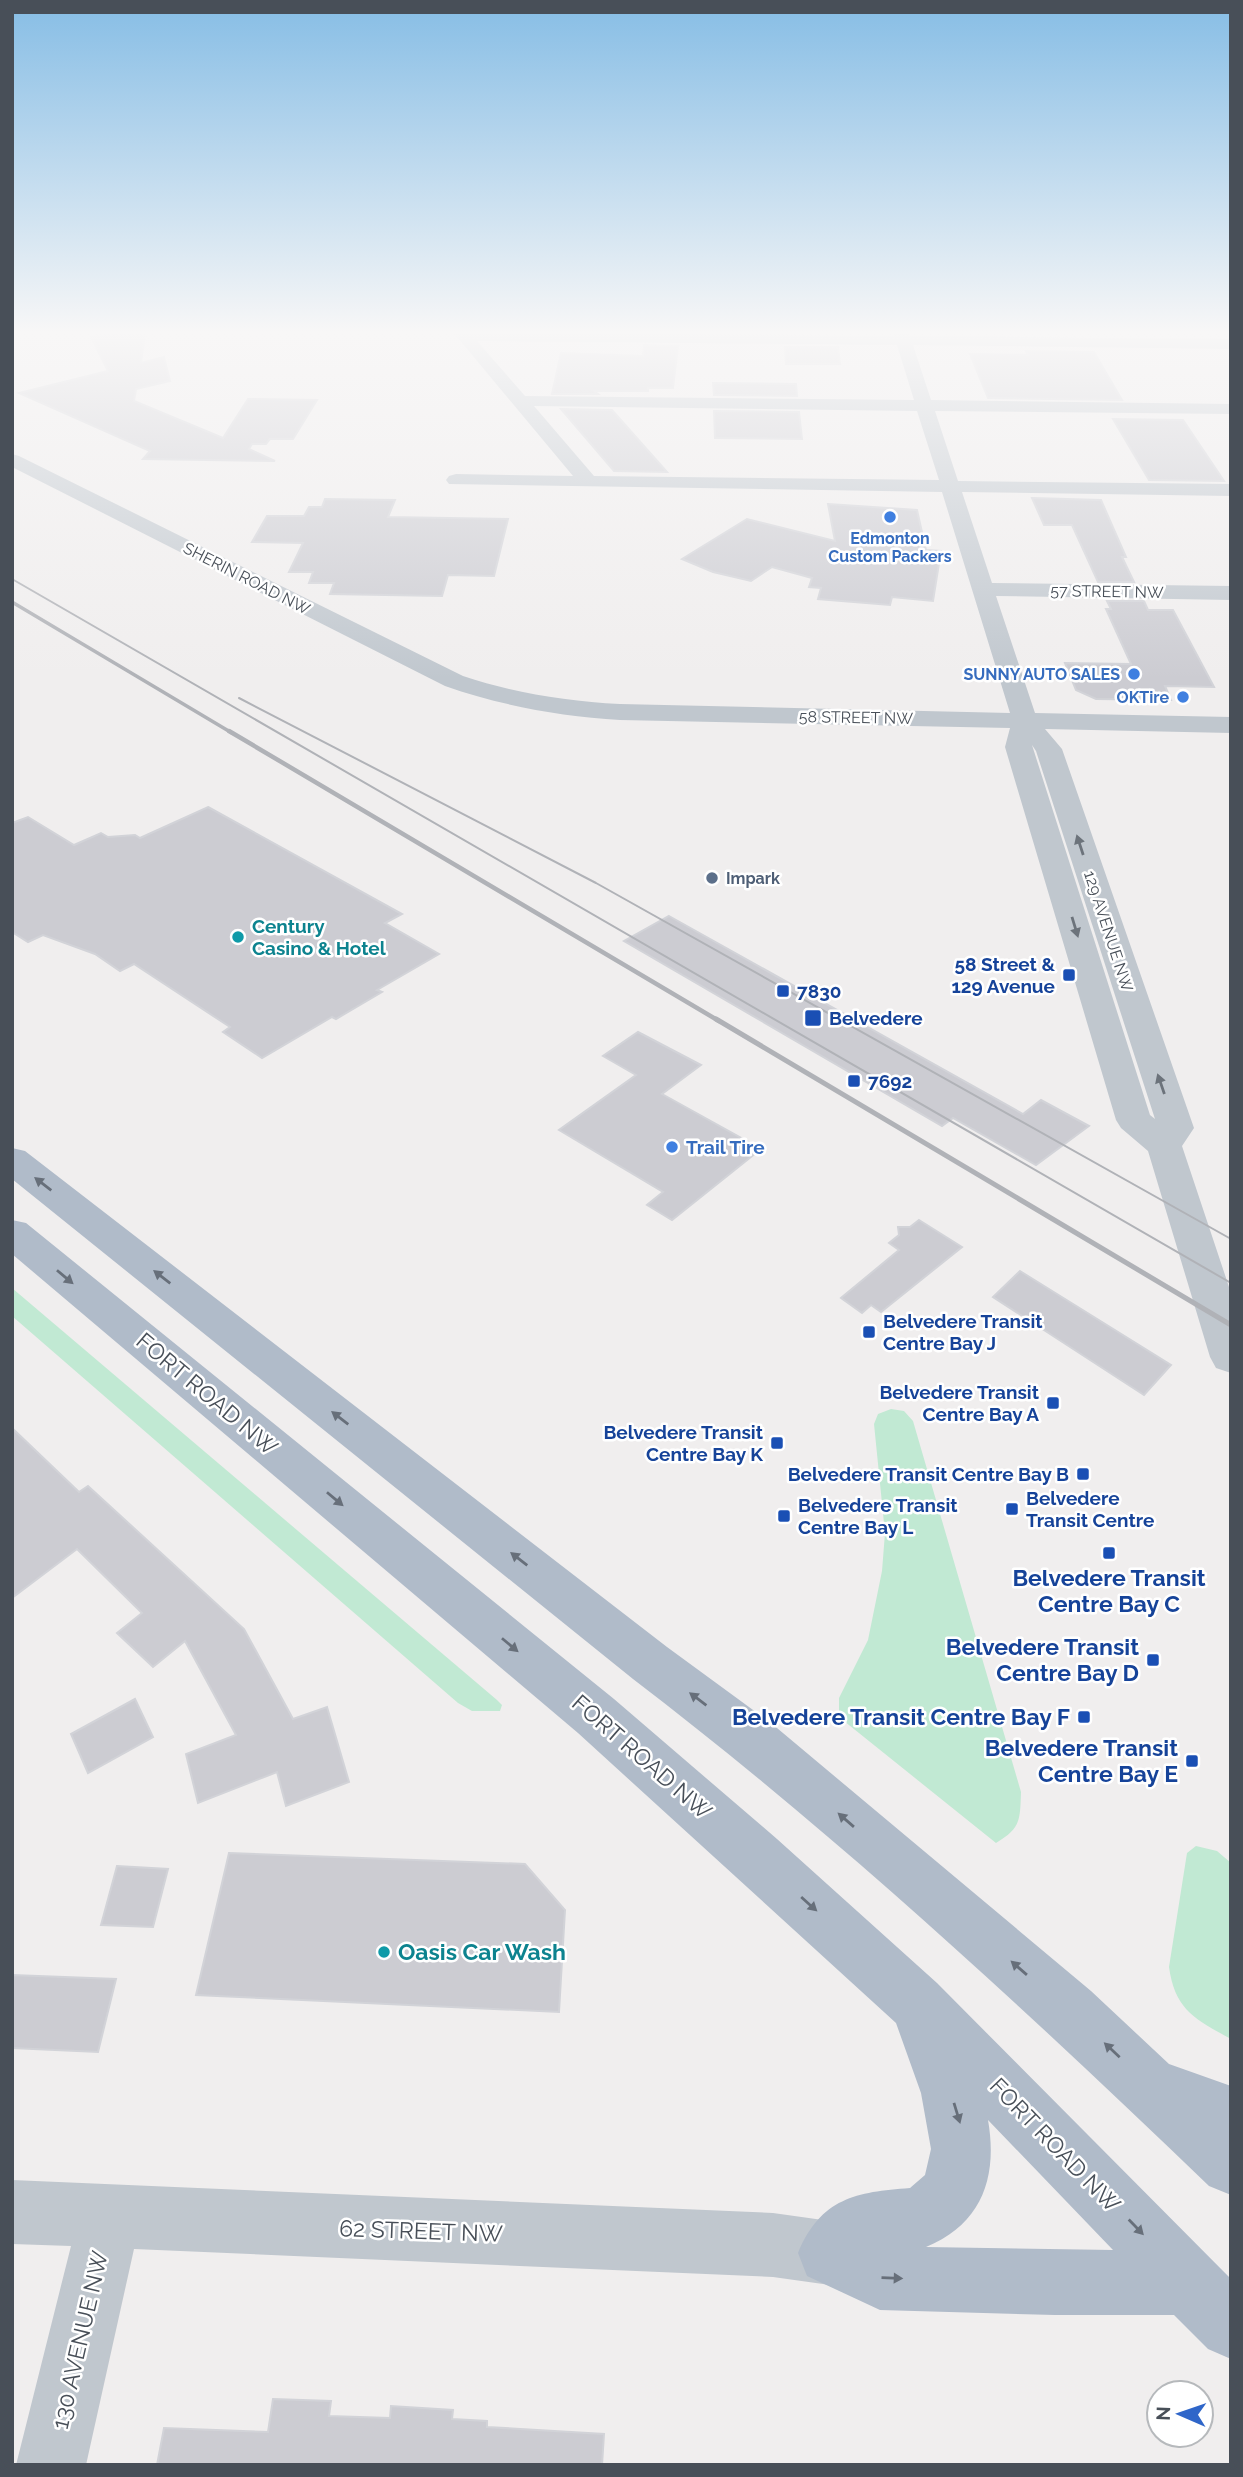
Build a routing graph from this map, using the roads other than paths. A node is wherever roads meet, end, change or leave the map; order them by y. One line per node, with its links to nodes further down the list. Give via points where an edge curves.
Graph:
1 (560, 448): 5 (street)
2 (938, 448): 6 (street, 129 AVENUE NW)
3 (12, 460): 10 (street, SHERIN ROAD NW, via 437,673)
4 (456, 480): 5 (street)
5 (588, 481): 6 (street)
6 (950, 486): 7 (street); 8 (street, 129 AVENUE NW)
7 (1231, 490)
8 (983, 589): 9 (street, 57 STREET NW); 11 (street, 129 AVENUE NW)
9 (1231, 593)
10 (484, 692): 11 (street, 58 STREET NW, via 534,704 594,710)
11 (1025, 721): 12 (street, 58 STREET NW); 15 (street, 129 AVENUE NW, via 1018,747 1134,1121 1164,1146)
12 (1231, 725)
13 (12, 1160): 17 (main road, one-way to 13, via 753,1740)
14 (12, 1233): 16 (main road, FORT ROAD NW, one-way to 16, via 596,1716)
15 (1231, 1357)
16 (917, 2003): 22 (main road, one-way to 22, via 960,2120 963,2150 958,2175 944,2199 925,2216 864,2224); 23 (main road, FORT ROAD NW, one-way to 23)
17 (1153, 2088): 18 (main road); 19 (main road)
18 (1231, 2116)
19 (1231, 2164)
20 (12, 2212): 21 (street, 62 STREET NW)
21 (110, 2216): 22 (street, 62 STREET NW, via 773,2245); 25 (street, 130 AVENUE NW)
22 (830, 2253): 23 (main road, one-way to 23, via 880,2278)
23 (1188, 2282): 24 (main road, FORT ROAD NW)
24 (1231, 2326)
25 (51, 2465)

